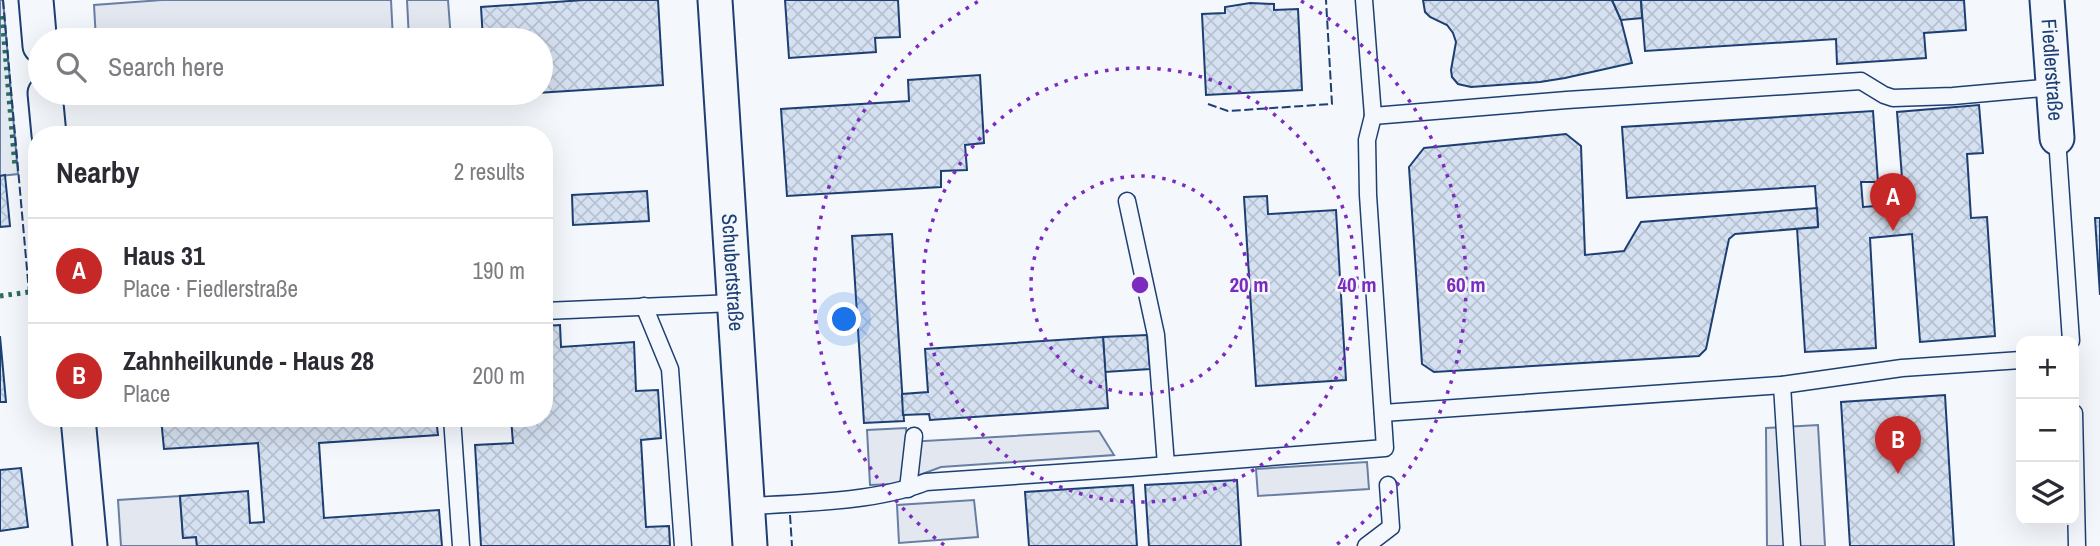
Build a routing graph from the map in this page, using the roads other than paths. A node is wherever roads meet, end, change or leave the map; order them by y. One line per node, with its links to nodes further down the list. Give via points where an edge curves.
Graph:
1 (36, 0): 5 (street)
2 (715, 0): 12 (street, Schubertstraße)
3 (1364, 0): 8 (lane)
4 (2047, 0): 6 (street, Fiedlerstraße)
5 (38, 28)
6 (2054, 87): 8 (lane, via 1893,98 1861,81); 10 (street, Fiedlerstraße)
7 (46, 105): 9 (street)
8 (1373, 116): 18 (lane, via 1367,140 1368,195)
9 (48, 126)
10 (2057, 138): 15 (lane)
11 (1127, 201): 23 (lane, via 1156,335)
12 (734, 303): 13 (lane); 26 (street, Schubertstraße)
13 (644, 306): 14 (lane); 30 (lane, via 670,369)
14 (553, 311)
15 (2071, 336)
16 (2016, 360): 17 (lane)
17 (1782, 385): 18 (lane); 34 (lane)
18 (1383, 413): 23 (lane, via 1385,448)
19 (79, 427): 28 (street)
20 (453, 427): 29 (lane)
21 (914, 436): 25 (lane)
22 (2075, 462): 35 (lane)
23 (1166, 465): 25 (lane, via 926,481)
24 (1388, 485): 27 (lane)
25 (908, 489): 26 (lane, via 814,503)
26 (747, 506): 31 (street, Schubertstraße)
27 (1391, 527): 32 (lane); 33 (lane)
28 (90, 546)
29 (461, 546)
30 (683, 546)
31 (750, 546)
32 (1366, 546)
33 (1395, 546)
34 (1792, 546)
35 (2077, 546)

